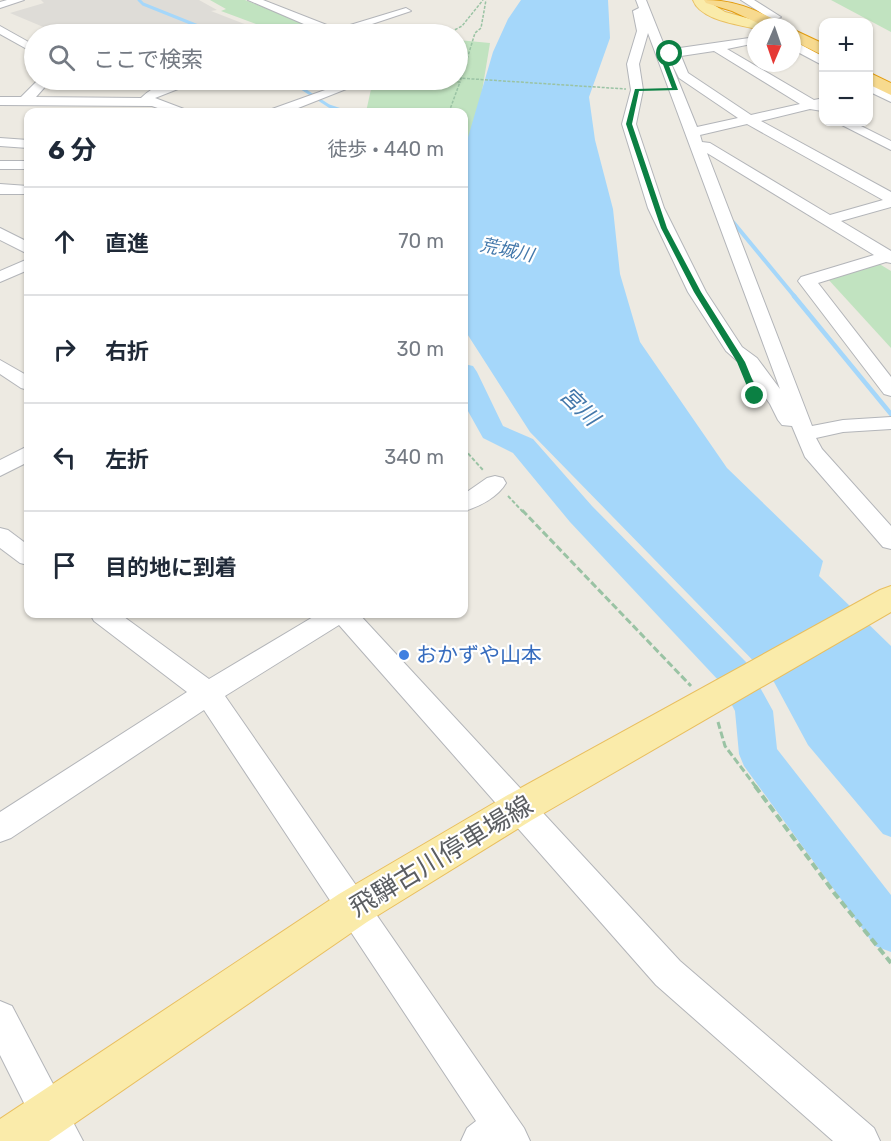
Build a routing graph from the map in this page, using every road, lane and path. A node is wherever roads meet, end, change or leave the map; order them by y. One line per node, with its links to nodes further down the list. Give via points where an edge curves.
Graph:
1 (19, 0): 7 (street)
2 (485, 0): 15 (path); 24 (path, via 482,28 475,33)
3 (634, 0): 32 (street, via 643,31 633,64)
4 (641, 0): 23 (street)
5 (746, 0): 10 (street)
6 (259, 1): 12 (street)
7 (0, 5)
8 (406, 5): 13 (street); 14 (street)
9 (709, 5): 11 (highway)
10 (774, 18)
11 (747, 19)
12 (312, 24)
13 (359, 24)
14 (400, 24)
15 (464, 24)
16 (0, 29): 19 (street)
17 (801, 40): 22 (highway)
18 (747, 41): 20 (street)
19 (24, 44)
20 (714, 46): 23 (street); 37 (street)
21 (801, 49): 25 (street)
22 (819, 50)
23 (668, 54): 42 (street, via 683,75); 44 (street, via 670,90)
24 (468, 56)
25 (819, 59)
26 (468, 79): 32 (path, bridge)
27 (875, 87): 33 (street)
28 (35, 90): 35 (street)
29 (163, 90): 36 (street)
30 (335, 90): 40 (street)
31 (457, 90): 41 (path)
32 (636, 90): 60 (street, via 629,124 656,208 682,266)
33 (891, 98)
34 (0, 101): 35 (street)
35 (25, 101): 38 (street)
36 (145, 102): 38 (street); 39 (street)
37 (819, 106): 42 (street)
38 (81, 107)
39 (170, 108)
40 (287, 108)
41 (450, 108)
42 (750, 120): 44 (street); 53 (street)
43 (851, 126): 47 (street)
44 (698, 139): 54 (street); 66 (street)
45 (0, 142): 46 (street)
46 (24, 144)
47 (891, 146)
48 (24, 147): 49 (street)
49 (4, 165): 50 (street)
50 (24, 165)
51 (0, 189): 52 (street)
52 (24, 190)
53 (891, 200): 54 (street)
54 (828, 220): 57 (street)
55 (0, 233): 56 (street)
56 (24, 247)
57 (889, 257): 63 (street, via 807,281)
58 (24, 266): 59 (street)
59 (0, 277)
60 (735, 351): 64 (street); 66 (street, via 750,363 785,416)
61 (0, 366): 62 (street)
62 (24, 381)
63 (891, 390)
64 (755, 396)
65 (891, 423): 66 (street, via 843,426)
66 (804, 434): 72 (street, via 813,453)
67 (24, 455): 68 (street)
68 (0, 469)
69 (495, 483): 70 (street)
70 (468, 501)
71 (0, 536): 73 (street)
72 (891, 541)
73 (24, 555)
74 (891, 598): 79 (main road, 飛騨古川停車場線)
75 (108, 618): 78 (street)
76 (330, 618): 78 (street)
77 (348, 618): 79 (street)
78 (208, 693): 80 (street); 81 (street)
79 (519, 808): 81 (main road, 飛騨古川停車場線); 86 (street, via 668,973)
80 (0, 828)
81 (353, 908): 83 (main road, 飛騨古川停車場線); 84 (street)
82 (0, 1018): 83 (street)
83 (56, 1128): 85 (main road, 飛騨古川停車場線)
84 (497, 1136)
85 (9, 1141)
86 (861, 1141)

